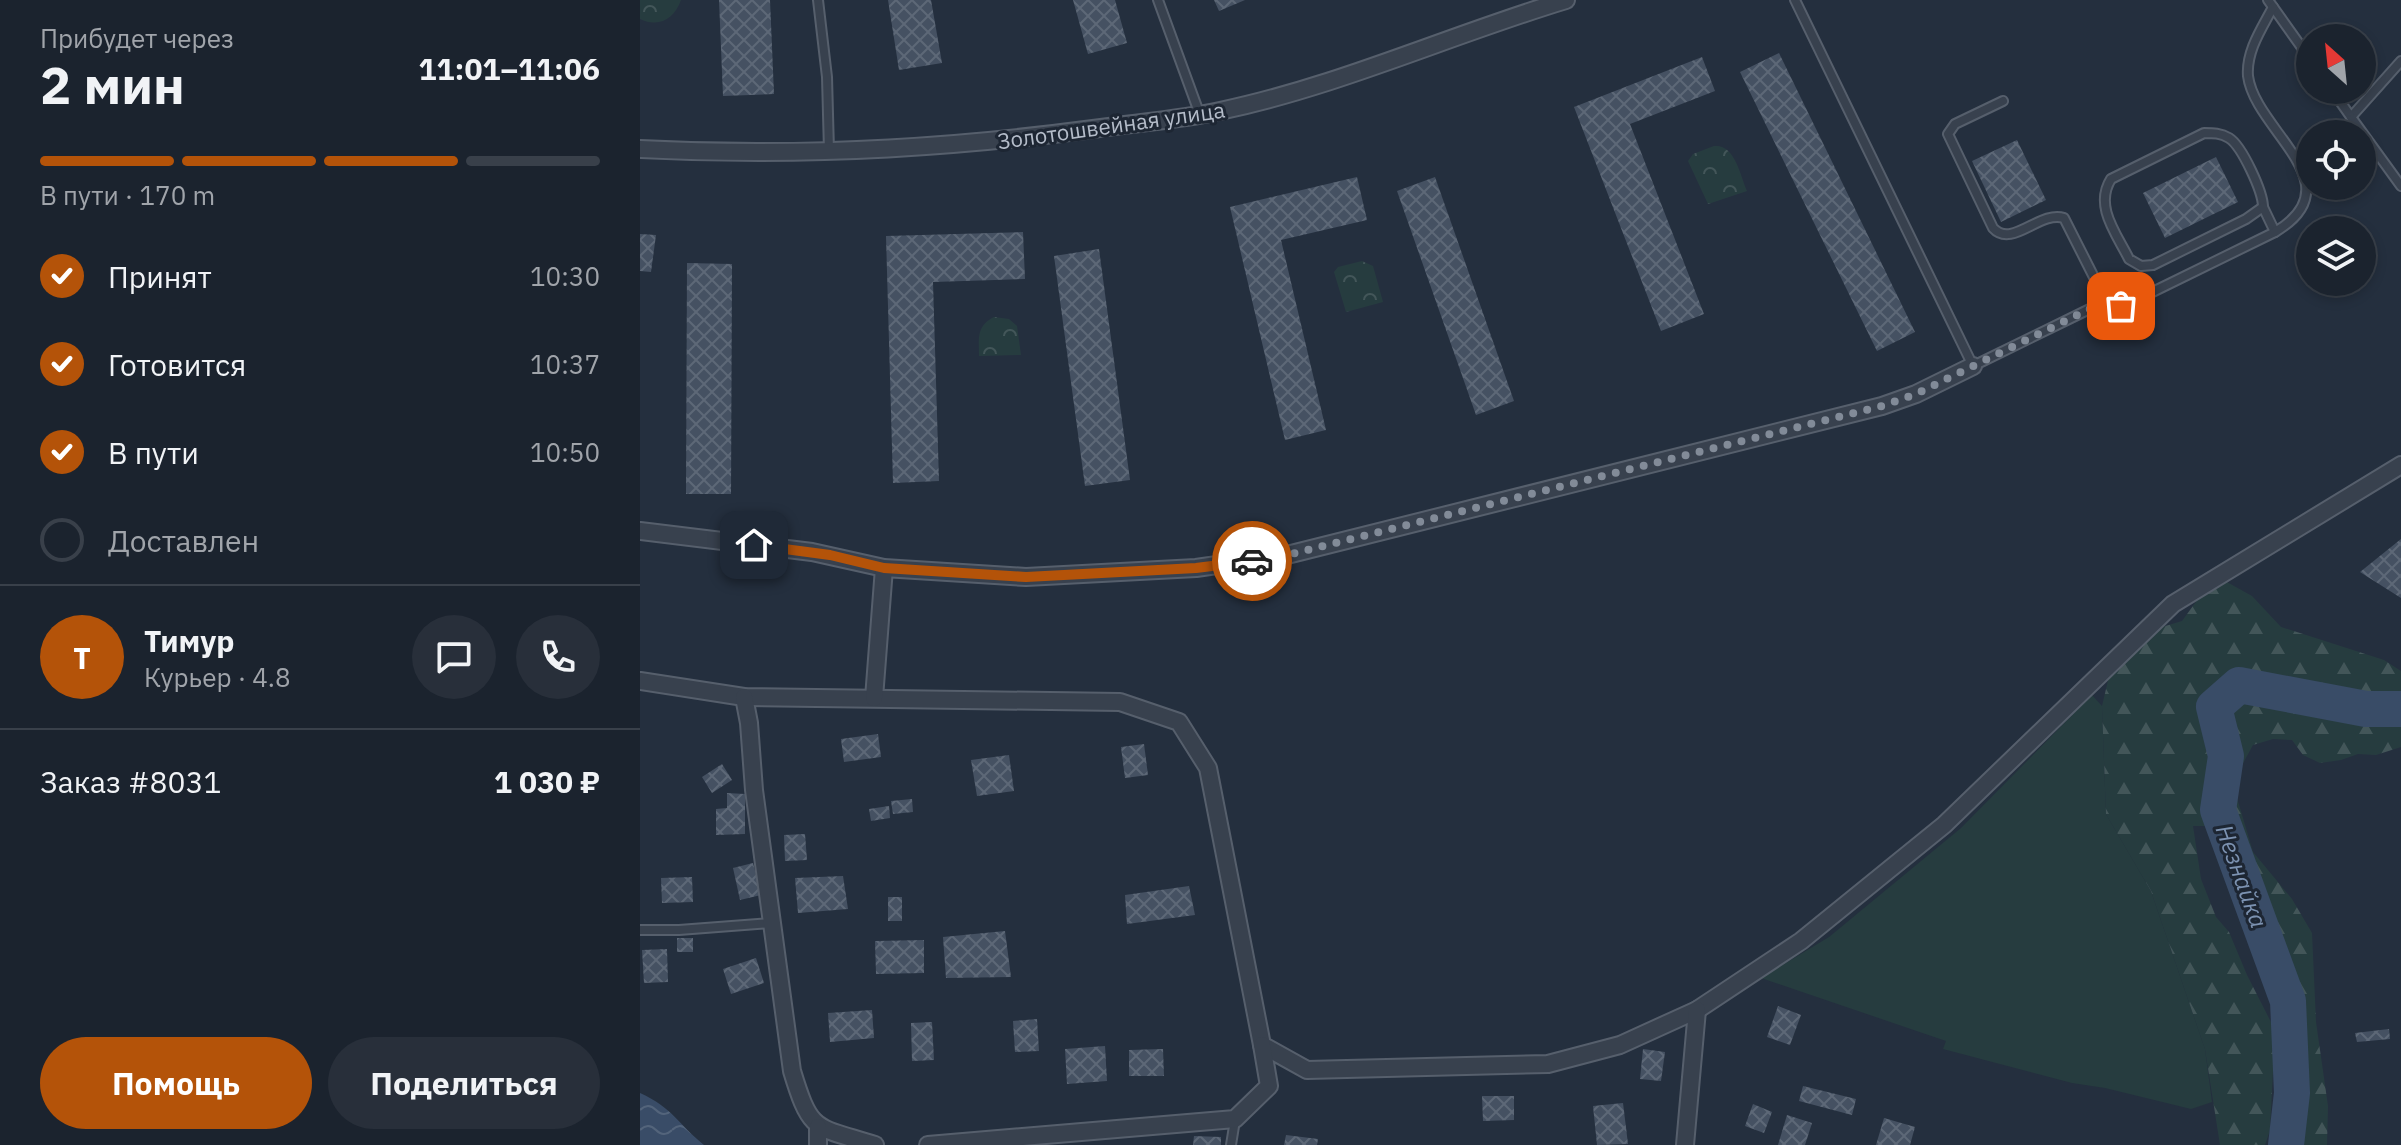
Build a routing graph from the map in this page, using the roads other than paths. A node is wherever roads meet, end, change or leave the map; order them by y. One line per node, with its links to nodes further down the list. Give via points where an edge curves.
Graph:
1 (818, 0): 14 (lane)
2 (1158, 0): 11 (lane)
3 (1566, 0): 5 (street, Золотошвейная улица)
4 (1795, 0): 19 (lane)
5 (1544, 3): 11 (street, Золотошвейная улица, via 1355,73)
6 (2271, 4): 7 (lane); 17 (lane, via 2250,51 2248,74 2257,102 2306,182 2298,213)
7 (2296, 39)
8 (2401, 61): 12 (lane)
9 (2003, 101): 18 (lane, via 1955,124 1948,134 1993,228 2009,235 2046,217 2064,218)
10 (2342, 104): 12 (lane)
11 (1200, 115): 14 (street, Золотошвейная улица, via 1008,141)
12 (2351, 117): 15 (lane)
13 (640, 149): 14 (street, Золотошвейная улица)
14 (829, 151)
15 (2401, 186)
16 (2263, 207): 16 (lane, via 2237,145 2215,133 2204,133 2111,179 2103,198 2129,259 2141,266 2153,265); 17 (lane)
17 (2275, 232): 18 (lane, via 2128,304)
18 (2106, 301): 19 (lane)
19 (1973, 366): 22 (street, via 1882,406 1287,555 1196,568 1033,577)
20 (2401, 465): 28 (street, via 2173,604 1944,825 1801,941)
21 (640, 531): 22 (street, via 812,552)
22 (884, 568): 25 (street)
23 (640, 681): 24 (street)
24 (744, 697): 25 (street); 26 (street)
25 (874, 698): 29 (street, via 1120,702 1179,722 1208,768)
26 (771, 923): 27 (lane); 31 (street, via 792,1071 804,1110)
27 (640, 930)
28 (1697, 1010): 29 (street, via 1620,1045 1548,1064 1307,1070); 36 (street)
29 (1262, 1045): 30 (street, via 1269,1086)
30 (1235, 1119): 34 (street); 35 (lane)
31 (818, 1127): 32 (street); 33 (street)
32 (818, 1145)
33 (875, 1145)
34 (928, 1145)
35 (1231, 1145)
36 (1685, 1145)

